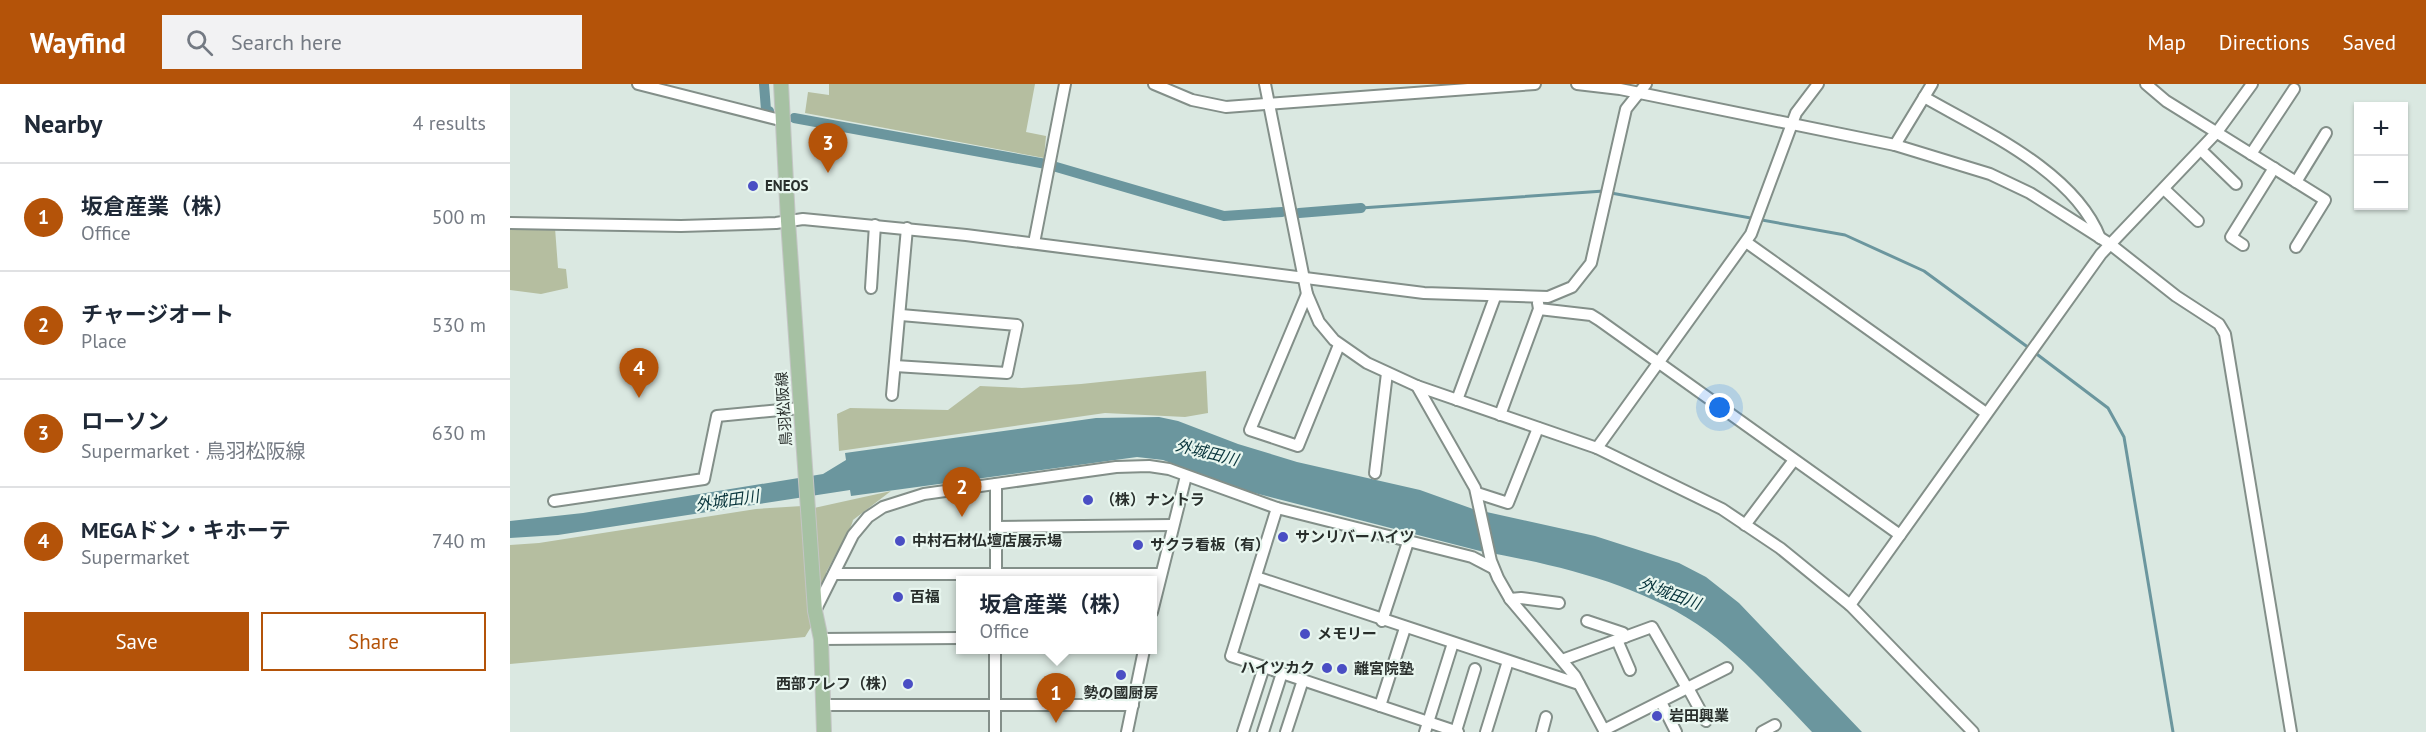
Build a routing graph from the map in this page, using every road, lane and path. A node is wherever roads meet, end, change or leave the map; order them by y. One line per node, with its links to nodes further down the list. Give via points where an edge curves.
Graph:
1 (638, 84): 18 (street)
2 (782, 84): 18 (main road, 鳥羽松阪線)
3 (1065, 84): 36 (street)
4 (1154, 84): 17 (street, via 1219,107)
5 (1265, 84): 17 (street)
6 (1535, 84): 17 (street)
7 (1577, 84): 13 (street)
8 (1646, 84): 15 (street)
9 (1818, 84): 19 (street, via 1796,113)
10 (1932, 84): 16 (street)
11 (2146, 84): 20 (street)
12 (2252, 84): 20 (street)
13 (1620, 86): 15 (street)
14 (2294, 89): 24 (street)
15 (1638, 94): 19 (street); 43 (street, via 1626,109 1596,250 1584,274 1562,293)
16 (1924, 97): 22 (street); 34 (street, via 2031,158 2084,211)
17 (1268, 102): 39 (street)
18 (784, 121): 29 (main road, 鳥羽松阪線)
19 (1792, 125): 22 (street); 35 (street)
20 (2217, 132): 23 (street); 24 (street)
21 (2326, 133): 26 (street)
22 (1894, 145): 34 (street, via 2000,178)
23 (2201, 150): 27 (street); 28 (street)
24 (2251, 154): 25 (street)
25 (2274, 168): 26 (street); 37 (street, via 2231,237)
26 (2296, 182): 38 (street, via 2325,200)
27 (2236, 183)
28 (2164, 189): 30 (street); 34 (street)
29 (788, 221): 31 (street, via 681,226); 32 (street); 52 (main road, 鳥羽松阪線)
30 (2198, 221)
31 (510, 223)
32 (875, 225): 33 (street); 40 (street)
33 (907, 228): 36 (street); 44 (street)
34 (2105, 241): 53 (street); 122 (street, via 2219,324 2225,334)
35 (1746, 242): 46 (street); 53 (street)
36 (1035, 243): 39 (street)
37 (2243, 245)
38 (2296, 247)
39 (1304, 279): 41 (street); 42 (street)
40 (871, 288)
41 (1307, 294): 45 (street, via 1319,322); 45 (street, via 1250,430 1298,446)
42 (1495, 297): 43 (street); 51 (street)
43 (1538, 303): 46 (street, via 1591,315); 54 (street)
44 (901, 315): 47 (street); 47 (street, via 1017,325 1007,373)
45 (1339, 345): 48 (street)
46 (1658, 362): 56 (street); 57 (street)
47 (895, 366): 50 (street)
48 (1387, 373): 49 (street); 58 (street)
49 (1417, 386): 51 (street); 61 (street)
50 (892, 395)
51 (1457, 400): 54 (street)
52 (801, 408): 62 (street, via 717,416 704,479); 80 (main road, 鳥羽松阪線)
53 (1986, 413): 67 (street)
54 (1500, 415): 55 (street)
55 (1538, 428): 56 (street); 61 (street, via 1508,503)
56 (1597, 448): 65 (street, via 1706,501)
57 (1794, 460): 65 (street); 67 (street)
58 (1376, 473)
59 (1186, 476): 60 (street, via 1168,469 1135,465); 63 (street); 64 (street)
60 (996, 484): 66 (street); 70 (street, via 912,496 883,507 868,517 854,535)
61 (1478, 496): 69 (street)
62 (554, 501)
63 (1277, 508): 68 (street); 75 (street)
64 (1172, 525): 66 (street); 71 (street)
65 (1745, 525): 79 (street)
66 (996, 527): 73 (street)
67 (1900, 535): 79 (street)
68 (1408, 542): 69 (street); 81 (street)
69 (1492, 564): 77 (street)
70 (834, 574): 72 (street); 80 (street)
71 (1160, 574): 74 (street); 76 (street)
72 (956, 576)
73 (996, 576)
74 (1051, 576)
75 (1256, 577): 81 (street); 92 (street, via 1231,656)
76 (1157, 588)
77 (1510, 599): 78 (street); 90 (street)
78 (1559, 603)
79 (1850, 605): 121 (street)
80 (815, 611): 85 (main road, 鳥羽松阪線)
81 (1382, 621): 83 (street)
82 (1587, 621): 86 (street, via 1623,633)
83 (1405, 628): 87 (street); 104 (street)
84 (956, 638): 85 (street)
85 (821, 639): 101 (main road, 鳥羽松阪線)
86 (1621, 639): 90 (street); 95 (street); 99 (street, via 1652,627)
87 (1453, 643): 91 (street); 108 (street)
88 (995, 654): 102 (street)
89 (1143, 654): 103 (street)
90 (1562, 660): 98 (street)
91 (1508, 661): 98 (street); 117 (street)
92 (1264, 667): 96 (street); 113 (street)
93 (1727, 668): 99 (street)
94 (1475, 669): 116 (street)
95 (1630, 670)
96 (1282, 673): 97 (street); 114 (street)
97 (1303, 680): 104 (street); 115 (street)
98 (1579, 684): 109 (street)
99 (1688, 688): 100 (street); 106 (street)
100 (1661, 702): 109 (street); 119 (street)
101 (822, 705): 102 (street); 110 (main road, 鳥羽松阪線)
102 (995, 705): 103 (street); 111 (street)
103 (1133, 705): 112 (street)
104 (1380, 706): 108 (street)
105 (1546, 717): 118 (street)
106 (1706, 721)
107 (1775, 725): 120 (street)
108 (1426, 727): 116 (street)
109 (1604, 731)
110 (824, 732)
111 (995, 732)
112 (1127, 732)
113 (1243, 732)
114 (1263, 732)
115 (1286, 732)
116 (1457, 732)
117 (1486, 732)
118 (1542, 732)
119 (1677, 732)
120 (1762, 732)
121 (1973, 732)
122 (2291, 732)

